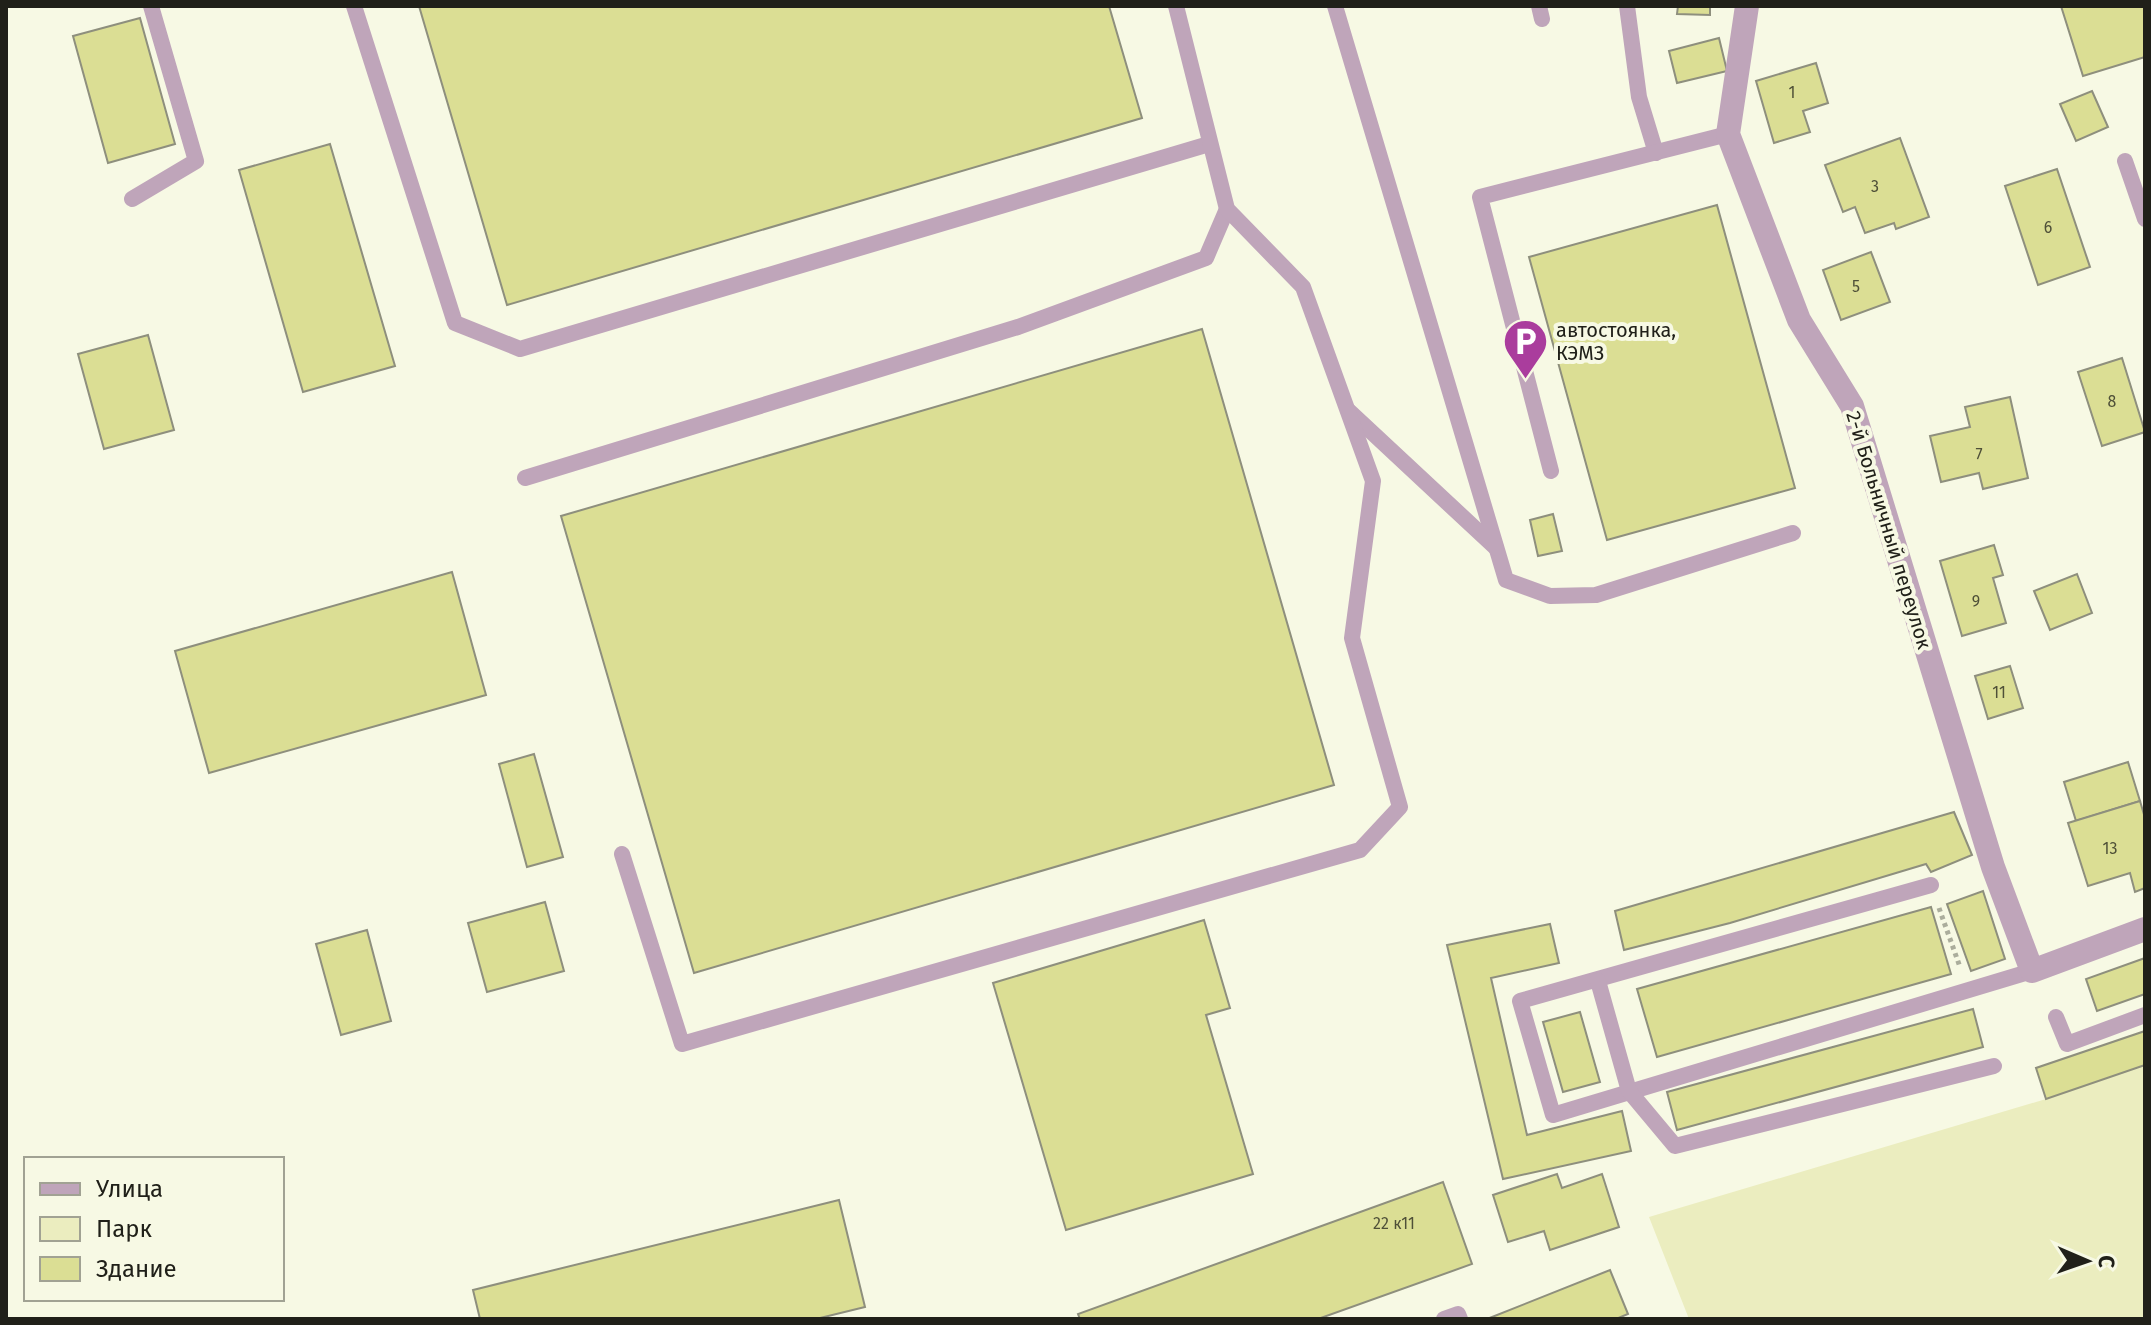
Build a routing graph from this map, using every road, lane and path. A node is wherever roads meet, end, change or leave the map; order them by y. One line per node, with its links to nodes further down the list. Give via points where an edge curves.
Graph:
1 (151, 6): 11 (lane, via 196,161)
2 (354, 6): 8 (lane, via 455,323 520,349)
3 (1176, 6): 8 (lane)
4 (1335, 6): 18 (lane)
5 (1627, 6): 9 (lane, via 1639,97)
6 (1747, 6): 7 (street, 2-й Больничный переулок)
7 (1728, 134): 9 (lane); 22 (street, 2-й Больничный переулок, via 1799,320 1852,406 1993,867)
8 (1209, 144): 12 (lane)
9 (1656, 153): 15 (lane, via 1480,197)
10 (2125, 161): 13 (lane)
11 (132, 199)
12 (1227, 209): 14 (lane, via 1303,287); 16 (lane, via 1206,258 1018,327)
13 (2145, 219)
14 (1347, 409): 18 (lane); 19 (lane, via 1373,481 1352,638 1400,807 1360,850 682,1044)
15 (1551, 471)
16 (525, 478)
17 (1793, 533): 18 (lane, via 1596,595 1550,596 1506,580)
18 (1497, 549)
19 (622, 854)
20 (1931, 885): 23 (lane); 24 (path)
21 (2145, 929): 22 (street)
22 (2032, 971): 24 (lane)
23 (1598, 981): 28 (lane); 28 (lane, via 1520,1001 1553,1115)
24 (1967, 990): 28 (lane)
25 (2145, 1015): 26 (lane, via 2067,1044)
26 (2056, 1017)
27 (1994, 1066): 28 (lane, via 1675,1146)
28 (1629, 1091)
29 (1444, 1319): 30 (lane, via 1458,1314)
30 (1460, 1319)

